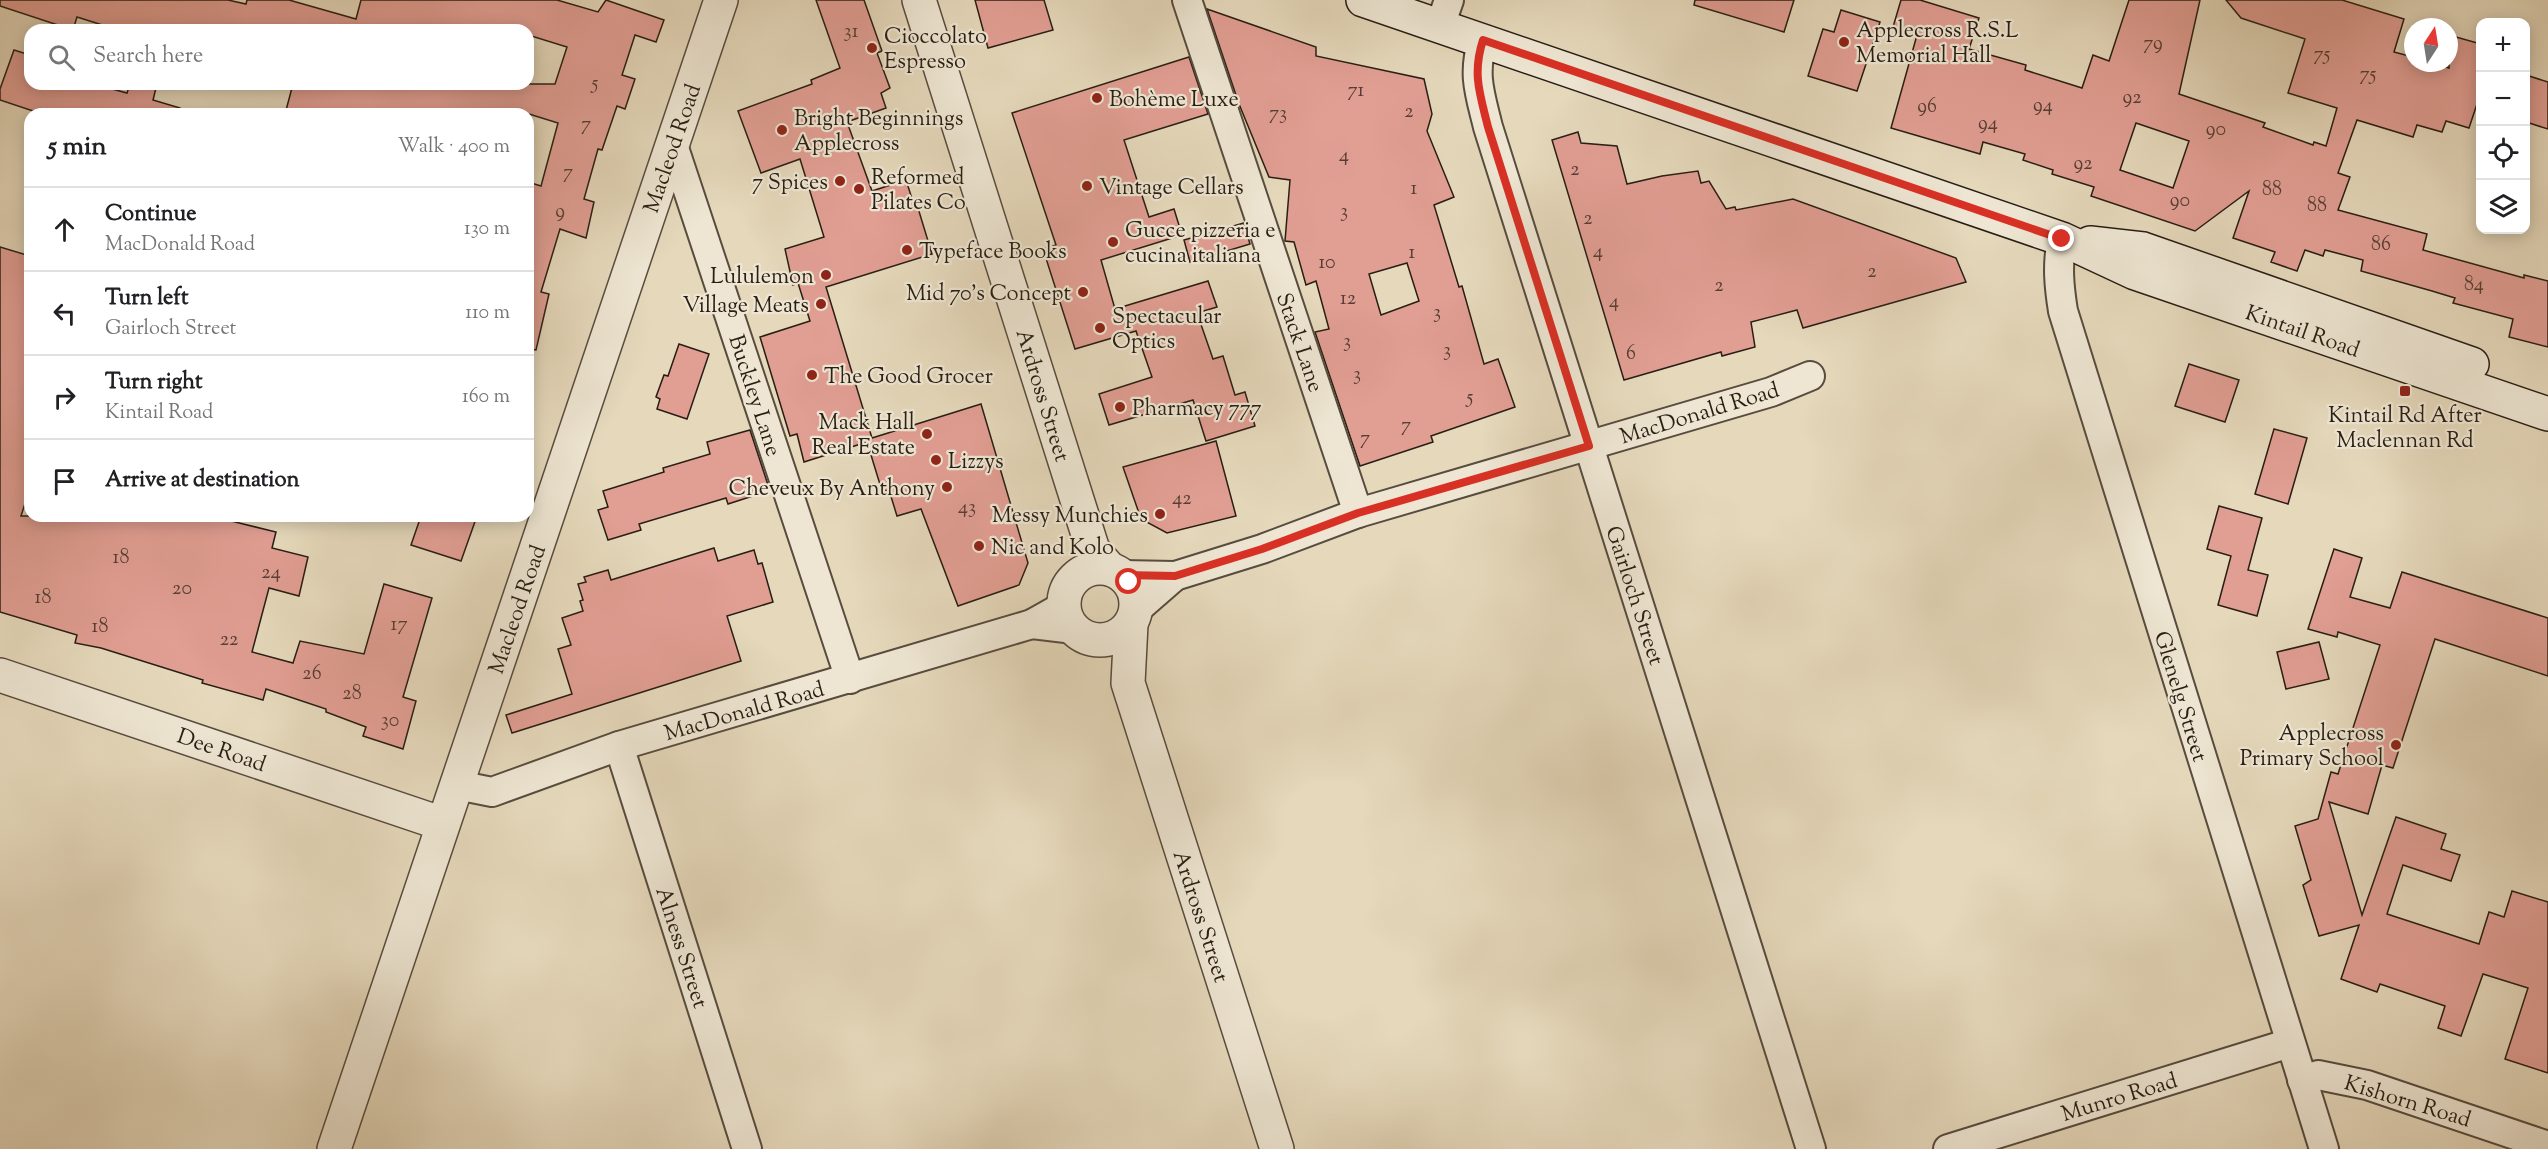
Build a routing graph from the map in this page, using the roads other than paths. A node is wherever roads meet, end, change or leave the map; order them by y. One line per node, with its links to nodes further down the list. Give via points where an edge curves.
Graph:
1 (721, 0): 7 (street, Macleod Road)
2 (919, 0): 14 (street, Ardross Street)
3 (1187, 0): 13 (street, Stack Lane)
4 (1363, 0): 5 (street, Kintail Road)
5 (1444, 13): 6 (street, Kintail Road)
6 (1483, 40): 8 (street, Kintail Road); 12 (street, Gairloch Street, via 1476,78 1488,127)
7 (673, 145): 19 (street, Buckley Lane); 22 (street, Macleod Road)
8 (2062, 239): 10 (street, Kintail Road, via 2143,249); 11 (street, Kintail Road, via 2135,273); 24 (street, Glenelg Street, via 2058,284 2063,311)
9 (1810, 376): 12 (street, MacDonald Road, via 1771,392)
10 (2548, 390)
11 (2548, 414)
12 (1589, 446): 13 (street, MacDonald Road); 30 (street, Gairloch Street)
13 (1358, 513): 15 (street, MacDonald Road)
14 (1101, 567): 15 (street, MacDonald Road); 16 (street, via 1134,591); 17 (street, via 1071,582 1065,594)
15 (1175, 576): 16 (street, MacDonald Road)
16 (1134, 617): 17 (street, via 1118,636 1109,639 1091,639); 20 (street, Ardross Street)
17 (1074, 623): 19 (street, MacDonald Road, via 1032,624); 20 (street, Ardross Street)
18 (0, 675): 23 (street, Dee Road)
19 (850, 679): 21 (street, MacDonald Road)
20 (1128, 682): 29 (street, Ardross Street)
21 (619, 746): 22 (street, MacDonald Road, via 492,792); 28 (street, Alness Street)
22 (457, 785): 23 (street, Macleod Road)
23 (443, 824): 27 (street, Macleod Road)
24 (2290, 1042): 25 (street, Glenelg Street); 31 (street, Munro Road)
25 (2302, 1080): 26 (street, Kishorn Road, via 2318,1075 2367,1085); 32 (street, Glenelg Street)
26 (2548, 1146)
27 (334, 1149)
28 (747, 1149)
29 (1277, 1149)
30 (1811, 1149)
31 (1948, 1149)
32 (2324, 1149)

